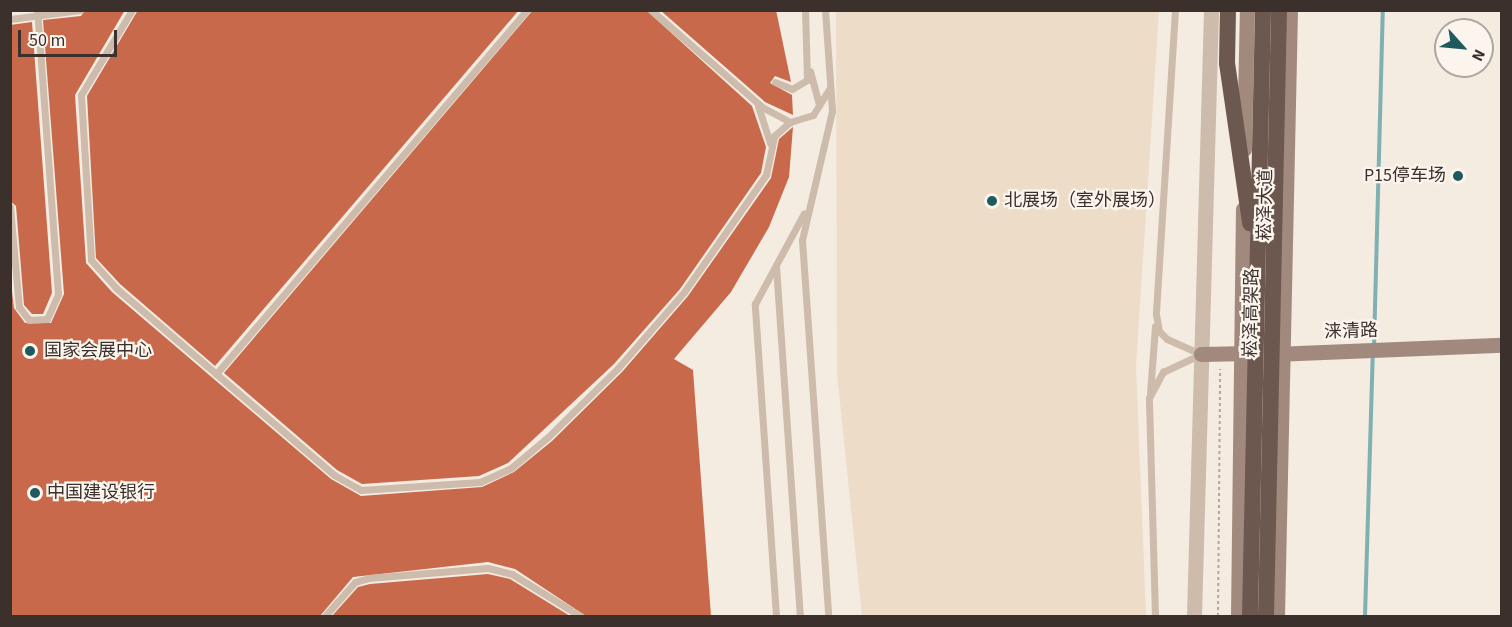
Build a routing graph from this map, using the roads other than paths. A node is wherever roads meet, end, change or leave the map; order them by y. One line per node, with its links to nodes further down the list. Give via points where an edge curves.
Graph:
1 (80, 10): 14 (lane)
2 (132, 10): 32 (lane, via 81,94 87,245 98,272)
3 (527, 10): 32 (lane)
4 (651, 10): 19 (lane)
5 (805, 10): 16 (lane)
6 (825, 10): 18 (lane)
7 (1175, 10): 27 (lane)
8 (1211, 10): 30 (street)
9 (1228, 10): 26 (highway, via 1227,63)
10 (1247, 10): 29 (main road, 崧泽大道)
11 (1263, 10): 26 (highway, 崧泽高架路)
12 (1279, 10): 43 (highway, 崧泽高架路)
13 (1290, 10): 31 (main road, 崧泽大道)
14 (37, 14): 15 (lane); 24 (lane, via 58,294 47,319 29,320 19,308)
15 (10, 19)
16 (810, 71): 17 (lane, via 807,80 792,89); 20 (lane)
17 (775, 82)
18 (830, 88): 20 (lane); 23 (lane, via 829,139)
19 (749, 94): 21 (lane, via 776,117); 22 (lane, via 763,116)
20 (819, 104): 21 (lane, via 813,115)
21 (790, 122): 22 (lane, via 780,128)
22 (771, 146): 32 (lane, via 766,175 684,292 584,404 495,478 372,490 348,486)
23 (813, 195): 25 (lane); 38 (lane, via 804,227 802,260)
24 (10, 207)
25 (776, 266): 36 (lane, via 758,293 755,318); 37 (lane)
26 (1257, 271): 42 (highway, 崧泽高架路)
27 (1156, 314): 30 (lane, via 1159,331 1167,339); 33 (lane)
28 (1502, 345): 31 (main road, 涞清路)
29 (1242, 353): 30 (main road, 涞清路); 31 (main road, 涞清路); 41 (main road, 崧泽大道)
30 (1201, 354): 33 (lane, via 1163,372); 40 (street)
31 (1283, 354): 44 (main road, 崧泽大道)
32 (216, 374)
33 (1149, 398): 39 (lane)
34 (325, 616): 35 (lane, via 355,582 488,568 512,574)
35 (580, 616)
36 (776, 616)
37 (800, 616)
38 (828, 616)
39 (1155, 616)
40 (1194, 616)
41 (1238, 616)
42 (1250, 616)
43 (1268, 616)
44 (1277, 616)

